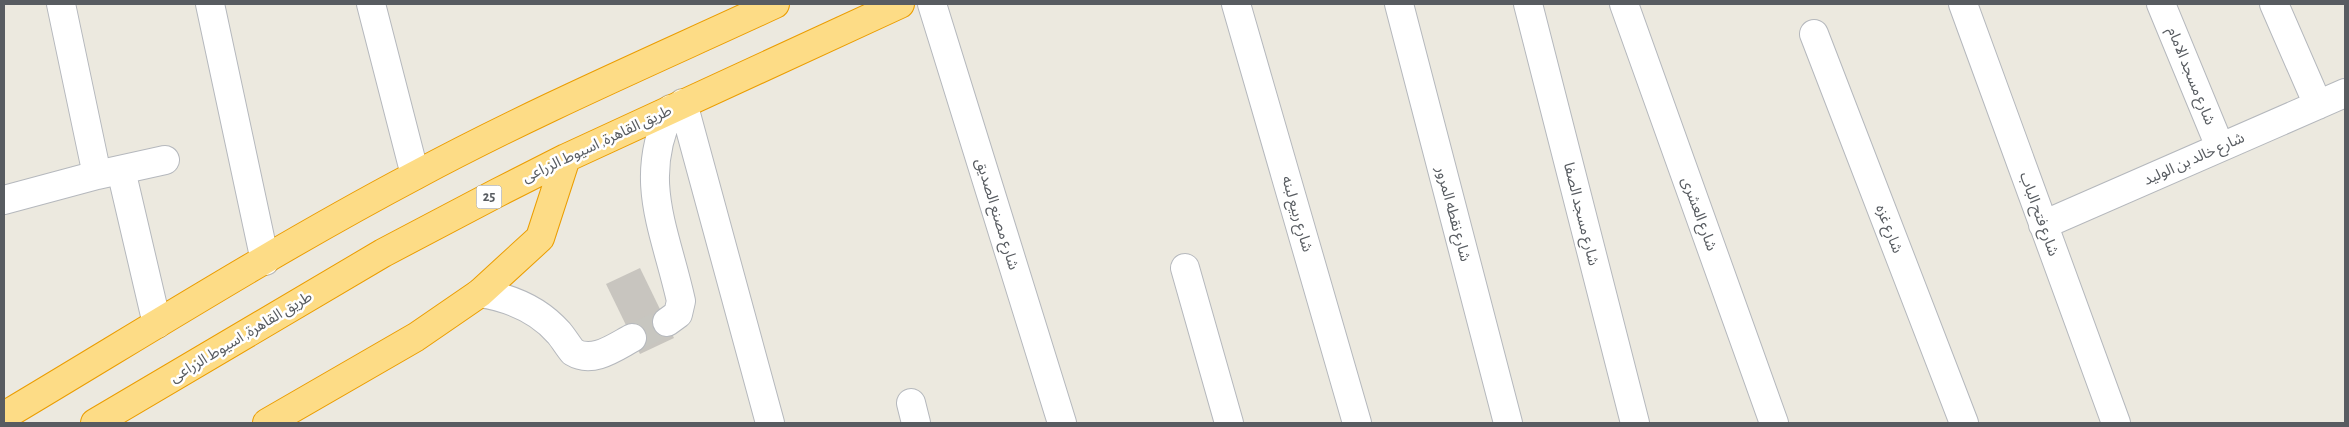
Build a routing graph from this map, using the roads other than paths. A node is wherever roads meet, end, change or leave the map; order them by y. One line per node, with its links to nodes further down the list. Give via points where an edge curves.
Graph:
1 (61, 4): 21 (street)
2 (210, 4): 25 (street)
3 (371, 4): 22 (street)
4 (776, 4): 22 (highway, via 553,106)
5 (900, 4): 17 (highway, طريق القاهرة, اسيوط الزراعى / 25)
6 (932, 4): 35 (street, شارع مصنع الصديق)
7 (1236, 4): 37 (street, شارع ربيع لبنه)
8 (1399, 4): 38 (street, شارع نقطه المرور)
9 (1528, 4): 39 (street, شارع مسجد الصفا)
10 (1624, 4): 40 (street, شارع العشرى)
11 (1963, 4): 24 (street, شارع فتح الباب)
12 (2161, 4): 18 (street, شارع مسجد الامام)
13 (2274, 4): 16 (street)
14 (1814, 34): 41 (street, شارع غزه)
15 (2345, 93): 16 (street, شارع خالد بن الوليد)
16 (2318, 105): 18 (street, شارع خالد بن الوليد)
17 (677, 106): 19 (highway, طريق القاهرة, اسيوط الزراعى / 25); 28 (street, via 657,146 654,166 656,199 681,301 678,314); 34 (street)
18 (2220, 148): 24 (street, شارع خالد بن الوليد)
19 (566, 158): 27 (highway, via 540,238); 32 (highway, طريق القاهرة, اسيوط الزراعى / 25, via 383,254)
20 (165, 160): 21 (street)
21 (109, 172): 23 (street); 29 (street)
22 (415, 175): 25 (highway)
23 (4, 200)
24 (2043, 225): 42 (street, شارع فتح الباب)
25 (265, 261): 29 (highway)
26 (1185, 268): 36 (street)
27 (480, 293): 30 (street, via 517,302 533,311 579,355 595,356); 33 (highway, via 416,337)
28 (667, 322)
29 (157, 324): 31 (highway)
30 (632, 338)
31 (4, 416)
32 (95, 423)
33 (267, 423)
34 (770, 423)
35 (1062, 423)
36 (1229, 423)
37 (1357, 423)
38 (1508, 423)
39 (1635, 423)
40 (1774, 423)
41 (1964, 423)
42 (2116, 423)

